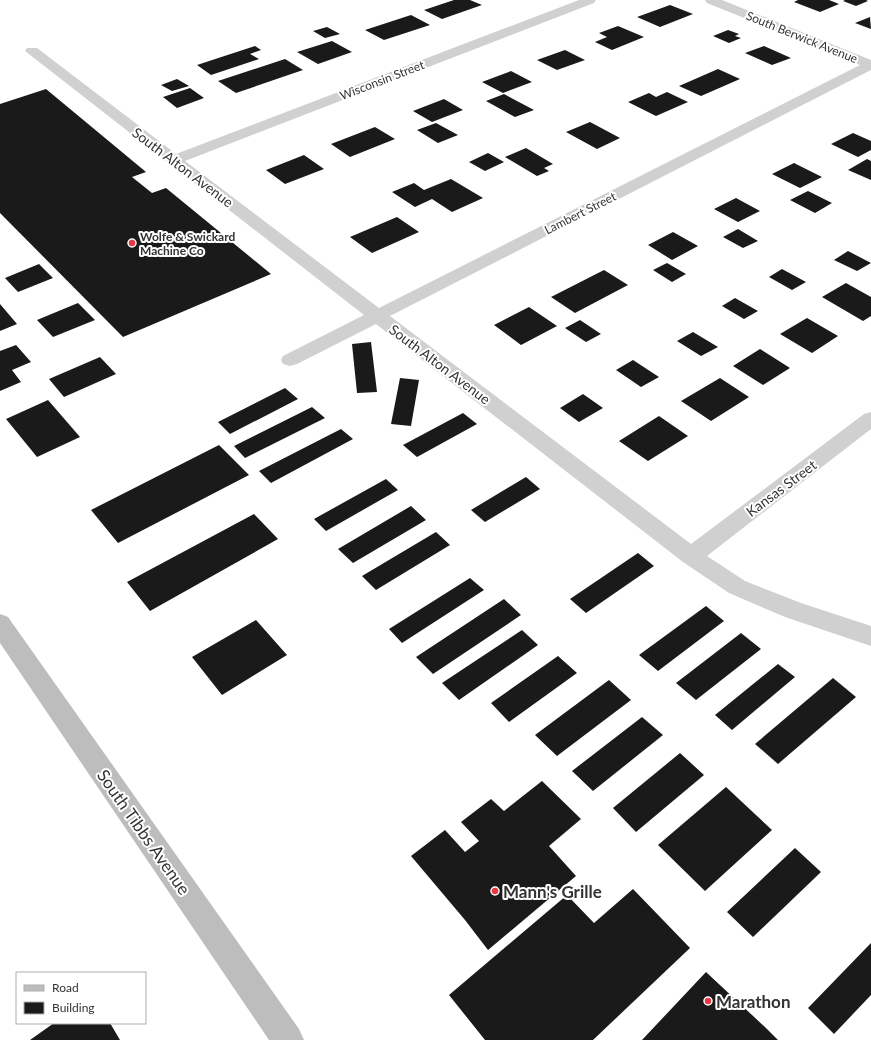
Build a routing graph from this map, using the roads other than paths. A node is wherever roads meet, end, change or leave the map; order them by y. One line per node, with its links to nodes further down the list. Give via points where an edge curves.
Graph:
1 (590, 0): 5 (street, Wisconsin Street)
2 (711, 0): 4 (street, South Berwick Avenue)
3 (32, 51): 5 (street, South Alton Avenue)
4 (871, 65): 6 (street, Lambert Street)
5 (174, 160): 6 (street, South Alton Avenue)
6 (377, 316): 7 (street, Lambert Street); 9 (street, South Alton Avenue)
7 (290, 360)
8 (871, 419): 9 (street, Kansas Street)
9 (691, 556): 11 (street, South Alton Avenue, via 737,587 793,610)
10 (0, 624): 12 (main road, South Tibbs Avenue)
11 (871, 636)
12 (288, 1040)

